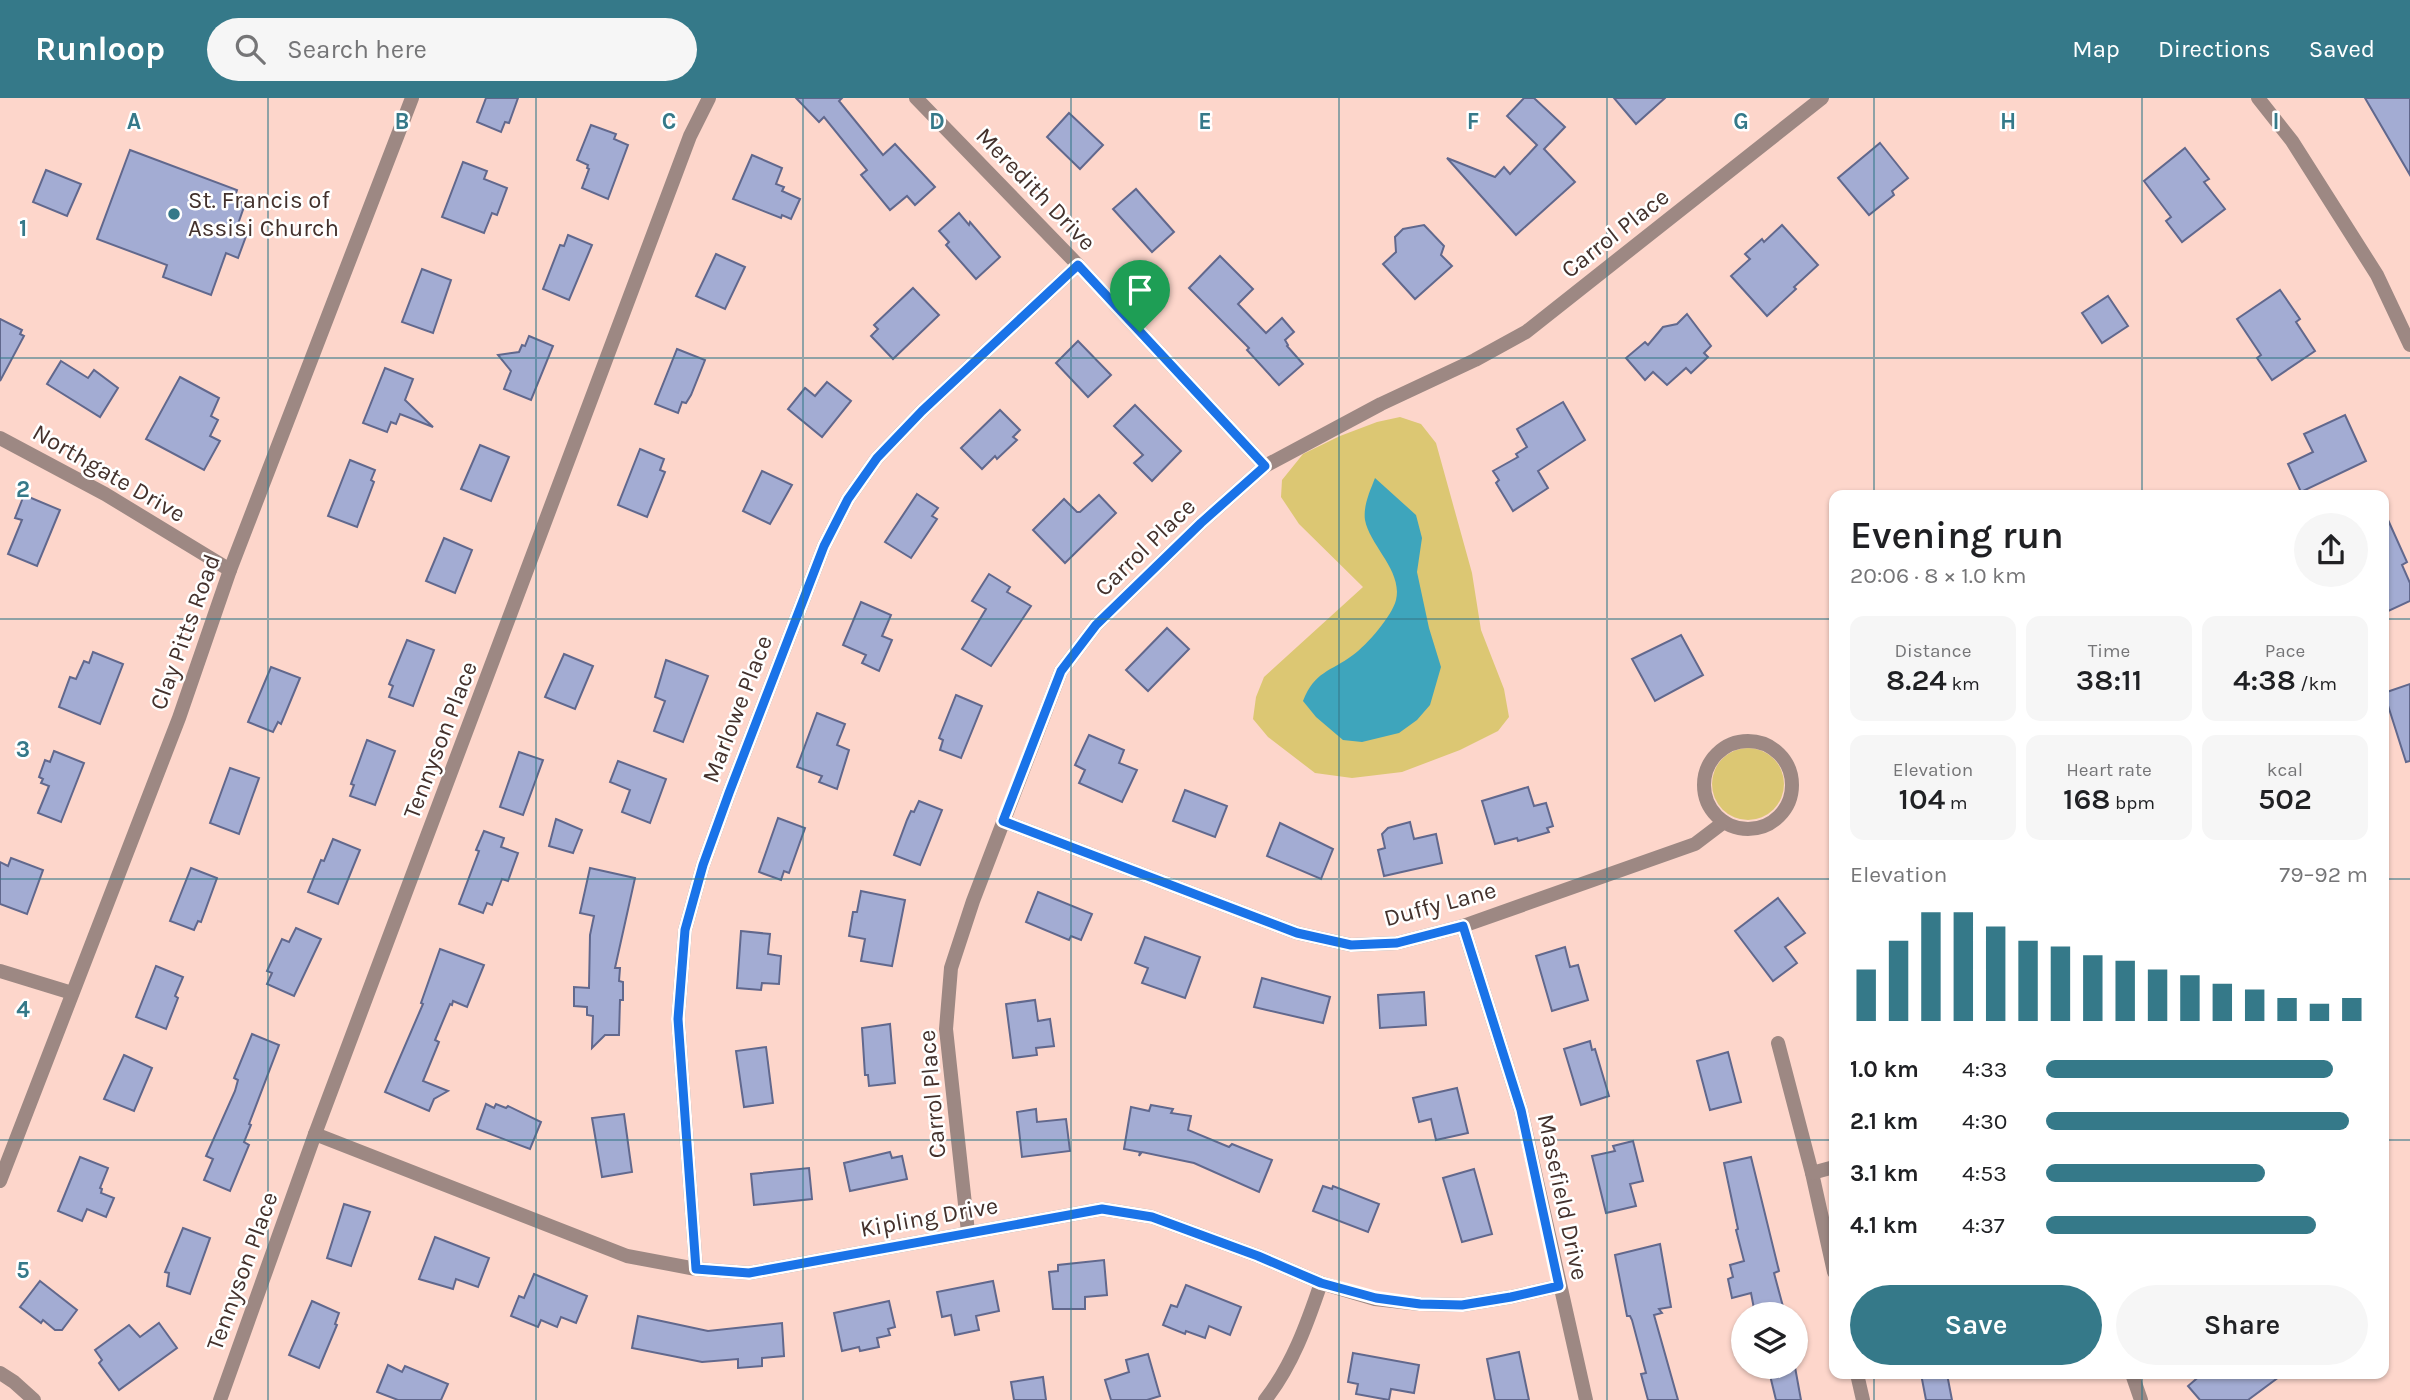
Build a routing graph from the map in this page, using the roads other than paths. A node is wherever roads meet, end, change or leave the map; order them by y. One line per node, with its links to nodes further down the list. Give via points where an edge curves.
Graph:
1 (412, 98): 10 (street, Clay Pitts Road)
2 (709, 98): 17 (street, Tennyson Place, via 690,136)
3 (916, 98): 6 (street, Meredith Drive)
4 (1822, 98): 9 (street, Carrol Place, via 1526,332)
5 (2258, 98): 7 (street, via 2292,141 2377,275)
6 (1078, 265): 9 (street, Meredith Drive); 23 (street, Marlowe Place, via 922,411 877,458 848,499 824,546 729,793 685,930 678,1019)
7 (2410, 345)
8 (0, 438): 10 (street, Northgate Drive, via 105,494)
9 (1265, 466): 11 (street, Carrol Place, via 1096,625 1061,671)
10 (230, 570): 15 (street, Clay Pitts Road)
11 (1003, 821): 13 (street, Duffy Lane, via 1297,933 1351,945 1385,944); 21 (street, Carrol Place, via 951,968 946,1029)
12 (1724, 822): 12 (street, via 1760,827 1779,816 1788,804 1791,774 1775,750 1756,742 1735,743 1712,759 1705,779 1707,800); 13 (street, Duffy Lane, via 1695,844)
13 (1463, 926): 25 (street, Masefield Drive, via 1521,1110)
14 (0, 971): 15 (street)
15 (72, 993): 20 (street, Clay Pitts Road)
16 (1778, 1043): 19 (street)
17 (315, 1134): 23 (street, Kipling Drive, via 627,1256); 30 (street, Tennyson Place)
18 (1829, 1168): 19 (street)
19 (1812, 1173): 22 (street)
20 (0, 1181)
21 (968, 1232): 23 (street, Kipling Drive, via 749,1273); 24 (street, Kipling Drive, via 1102,1209 1152,1217)
22 (1829, 1250)
23 (696, 1269)
24 (1321, 1283): 25 (street, Kipling Drive, via 1376,1298 1462,1305); 31 (street, via 1279,1383)
25 (1559, 1286): 32 (street, Masefield Drive)
26 (0, 1373): 29 (street)
27 (1858, 1379): 33 (street)
28 (2134, 1379): 34 (street)
29 (34, 1400)
30 (220, 1400)
31 (1265, 1400)
32 (1586, 1400)
33 (1863, 1400)
34 (2141, 1400)

